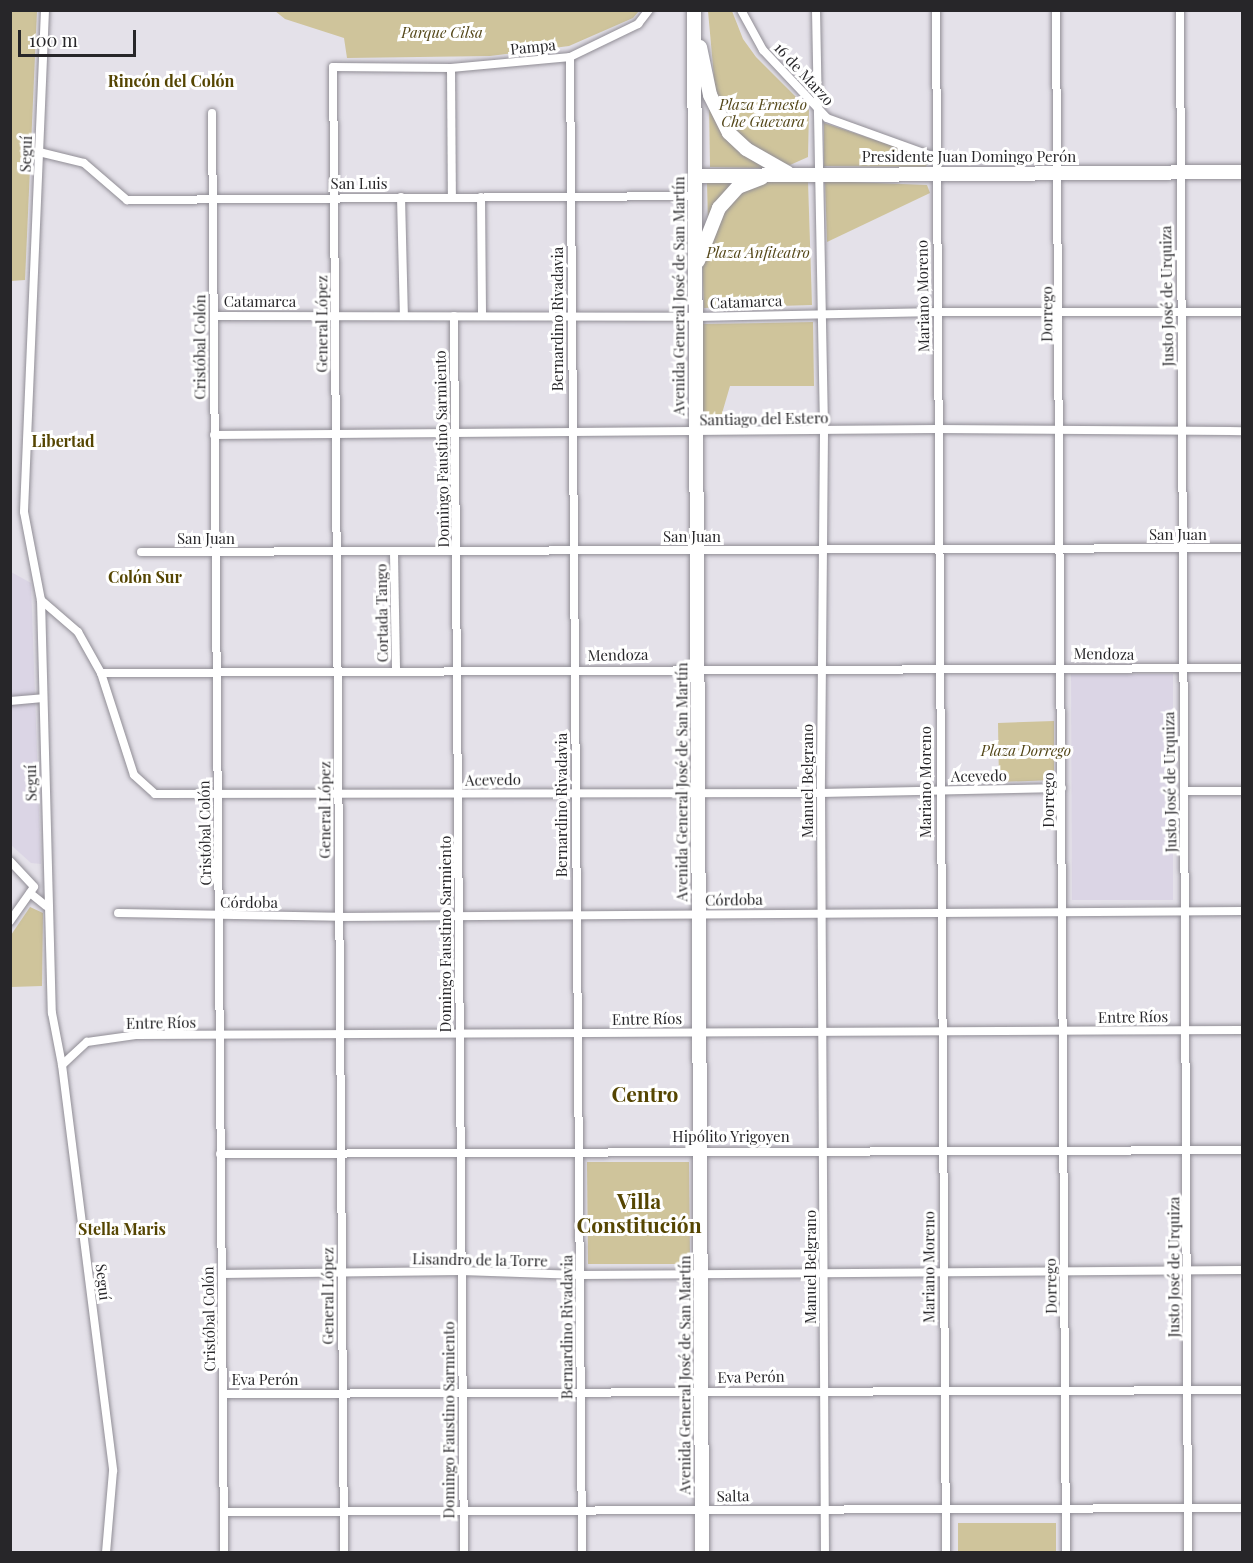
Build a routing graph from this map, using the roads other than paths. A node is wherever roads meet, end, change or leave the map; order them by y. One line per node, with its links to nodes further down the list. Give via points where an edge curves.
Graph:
1 (45, 10): 14 (street, Seguí)
2 (649, 10): 9 (street, Pampa, via 638,24)
3 (741, 10): 12 (street, 16 de Marzo, via 763,50)
4 (816, 10): 12 (street, Manuel Belgrano)
5 (936, 10): 15 (street, Mariano Moreno)
6 (1056, 10): 16 (street, Dorrego)
7 (1180, 10): 18 (street, Justo José de Urquiza)
8 (694, 14): 22 (main road, via 710,95 729,133 746,149); 23 (main road, Avenida General José de San Martín)
9 (570, 57): 11 (street, Pampa); 24 (street, Bernardino Rivadavia)
10 (333, 67): 11 (street, Pampa); 29 (street, General López)
11 (451, 68): 27 (street)
12 (817, 109): 15 (street, 16 de Marzo, via 841,126); 19 (street, Manuel Belgrano)
13 (212, 113): 30 (street, Cristóbal Colón)
14 (39, 152): 30 (street, San Luis, via 84,163 127,200); 66 (street, Seguí, via 24,512)
15 (935, 157): 20 (street, Mariano Moreno)
16 (1058, 172): 18 (main road, Presidente Juan Domingo Perón); 20 (main road, Presidente Juan Domingo Perón); 32 (street, Dorrego)
17 (1242, 172): 18 (main road, Presidente Juan Domingo Perón)
18 (1179, 173): 35 (street, Justo José de Urquiza)
19 (816, 174): 20 (main road, Presidente Juan Domingo Perón); 22 (main road, Presidente Juan Domingo Perón); 36 (street, Manuel Belgrano)
20 (935, 174): 33 (street, Mariano Moreno)
21 (767, 175): 22 (main road, Presidente Juan Domingo Perón); 23 (main road, Presidente Juan Domingo Perón); 31 (main road, via 738,187 720,208)
22 (793, 175)
23 (695, 176): 25 (main road, Avenida General José de San Martín)
24 (571, 196): 25 (street, San Luis); 28 (street, San Luis); 42 (street, Bernardino Rivadavia)
25 (694, 196): 31 (main road, Avenida General José de San Martín)
26 (401, 197): 27 (street, San Luis); 29 (street, San Luis); 39 (street)
27 (452, 197): 28 (street, San Luis)
28 (481, 197): 41 (street)
29 (334, 198): 30 (street, San Luis); 38 (street, General López)
30 (212, 200): 37 (street, Cristóbal Colón)
31 (694, 271): 43 (main road, Avenida General José de San Martín)
32 (1061, 311): 33 (street, Catamarca); 35 (street, Catamarca); 45 (street, Dorrego)
33 (938, 312): 36 (street, Catamarca); 44 (street, Mariano Moreno)
34 (1242, 312): 35 (street, Catamarca)
35 (1181, 313): 46 (street, Justo José de Urquiza)
36 (821, 314): 43 (street, Catamarca); 50 (street, Manuel Belgrano)
37 (214, 316): 38 (street, Catamarca); 53 (street, Cristóbal Colón)
38 (336, 316): 39 (street, Catamarca); 51 (street, General López)
39 (404, 316): 40 (street, Catamarca)
40 (454, 316): 41 (street, Catamarca); 48 (street, Domingo Faustino Sarmiento)
41 (482, 316): 42 (street, Catamarca)
42 (572, 316): 43 (street, Catamarca); 49 (street, Bernardino Rivadavia)
43 (695, 317): 52 (main road, Avenida General José de San Martín)
44 (937, 429): 45 (street, Santiago del Estero); 50 (street, Santiago del Estero); 55 (street, Mariano Moreno)
45 (1060, 430): 46 (street, Santiago del Estero); 54 (street, Dorrego)
46 (1182, 431): 47 (street, Santiago del Estero); 56 (street, Justo José de Urquiza)
47 (1242, 431)
48 (457, 432): 49 (street, Santiago del Estero); 51 (street, Santiago del Estero); 65 (street, Domingo Faustino Sarmiento)
49 (573, 432): 52 (street, Santiago del Estero); 60 (street, Bernardino Rivadavia)
50 (824, 432): 52 (street, Santiago del Estero); 59 (street, Manuel Belgrano)
51 (334, 433): 53 (street, Santiago del Estero); 63 (street, General López)
52 (696, 433): 58 (main road, Avenida General José de San Martín)
53 (214, 435): 62 (street, Cristóbal Colón)
54 (1060, 547): 55 (street, San Juan); 56 (street, San Juan); 67 (street, Dorrego)
55 (937, 548): 59 (street, San Juan); 70 (street, Mariano Moreno)
56 (1183, 549): 57 (street, San Juan); 73 (street, Justo José de Urquiza)
57 (1242, 549)
58 (696, 550): 59 (street, San Juan); 60 (street, San Juan); 68 (main road, Avenida General José de San Martín)
59 (821, 550): 69 (street, Manuel Belgrano)
60 (575, 551): 65 (street, San Juan); 72 (street, Bernardino Rivadavia)
61 (141, 552): 62 (street, San Juan)
62 (216, 553): 63 (street, San Juan); 74 (street, Cristóbal Colón)
63 (338, 553): 64 (street, San Juan); 76 (street, General López)
64 (394, 553): 65 (street, San Juan); 77 (street, Cortada Tango)
65 (457, 553): 75 (street, Domingo Faustino Sarmiento)
66 (41, 600): 78 (street, Acevedo, via 78,632); 79 (street, Seguí)
67 (1061, 667): 70 (street, Mendoza); 73 (street, Mendoza); 81 (street, Dorrego)
68 (698, 668): 69 (street, Mendoza); 72 (street, Mendoza); 85 (main road, Avenida General José de San Martín)
69 (822, 668): 70 (street, Mendoza); 87 (street, Manuel Belgrano)
70 (939, 668): 82 (street, Mariano Moreno)
71 (1242, 668): 73 (street, Mendoza)
72 (574, 669): 75 (street, Mendoza); 86 (street, Bernardino Rivadavia)
73 (1182, 669): 83 (street, Justo José de Urquiza)
74 (217, 671): 76 (street, Mendoza); 78 (street, Mendoza); 90 (street, Cristóbal Colón)
75 (458, 671): 77 (street, Mendoza); 88 (street, Domingo Faustino Sarmiento)
76 (337, 672): 77 (street, Mendoza); 89 (street, General López)
77 (396, 672)
78 (101, 673): 90 (street, Acevedo, via 134,775 155,794)
79 (43, 698): 80 (street); 93 (street, Seguí)
80 (10, 701)
81 (1062, 788): 82 (street, Acevedo); 95 (street, Dorrego)
82 (941, 790): 87 (street, Acevedo); 99 (street, Mariano Moreno)
83 (1185, 791): 84 (street); 96 (street, Justo José de Urquiza)
84 (1242, 791)
85 (699, 792): 86 (street, Acevedo); 87 (street, Acevedo); 100 (main road, Avenida General José de San Martín)
86 (577, 793): 88 (street, Acevedo); 103 (street, Bernardino Rivadavia)
87 (821, 793): 98 (street, Manuel Belgrano)
88 (458, 794): 89 (street, Acevedo); 101 (street, Domingo Faustino Sarmiento)
89 (339, 795): 90 (street, Acevedo); 104 (street, General López)
90 (217, 796): 102 (street, Cristóbal Colón)
91 (10, 861): 92 (street, via 31,881 34,886)
92 (30, 893): 93 (street); 105 (street)
93 (46, 906): 116 (street, Seguí, via 52,1013)
94 (1242, 911): 96 (street, Córdoba)
95 (1062, 912): 96 (street, Córdoba); 99 (street, Córdoba); 111 (street, Dorrego)
96 (1185, 912): 106 (street, Justo José de Urquiza)
97 (118, 913): 102 (street, Córdoba)
98 (822, 913): 99 (street, Córdoba); 100 (street, Córdoba); 110 (street, Manuel Belgrano)
99 (939, 913): 109 (street, Mariano Moreno)
100 (699, 914): 103 (street, Córdoba); 108 (main road, Avenida General José de San Martín)
101 (459, 915): 103 (street, Córdoba); 104 (street, Córdoba); 114 (street, Domingo Faustino Sarmiento)
102 (220, 916): 104 (street, Córdoba); 115 (street, Cristóbal Colón)
103 (575, 916): 112 (street, Bernardino Rivadavia)
104 (338, 917): 113 (street, General López)
105 (10, 921)
106 (1185, 1030): 107 (street, Entre Ríos); 111 (street, Entre Ríos); 118 (street, Justo José de Urquiza)
107 (1242, 1030)
108 (700, 1031): 110 (street, Entre Ríos); 112 (street, Entre Ríos); 120 (main road, Avenida General José de San Martín)
109 (942, 1031): 110 (street, Entre Ríos); 111 (street, Entre Ríos); 122 (street, Mariano Moreno)
110 (823, 1032): 121 (street, Manuel Belgrano)
111 (1063, 1032): 123 (street, Dorrego)
112 (577, 1034): 114 (street, Entre Ríos); 117 (street, Bernardino Rivadavia)
113 (338, 1035): 114 (street, Entre Ríos); 115 (street, Entre Ríos); 125 (street, General López)
114 (460, 1035): 126 (street, Domingo Faustino Sarmiento)
115 (219, 1036): 116 (street, Entre Ríos, via 136,1035 87,1042); 124 (street, Cristóbal Colón)
116 (62, 1065): 157 (street, Seguí, via 113,1471)
117 (579, 1150): 120 (street, Hipólito Yrigoyen); 126 (street, Hipólito Yrigoyen); 135 (street, Bernardino Rivadavia)
118 (1188, 1150): 119 (street, Hipólito Yrigoyen); 123 (street, Hipólito Yrigoyen); 131 (street, Justo José de Urquiza)
119 (1242, 1150)
120 (700, 1151): 121 (street, Hipólito Yrigoyen); 136 (main road, Avenida General José de San Martín)
121 (824, 1151): 122 (street, Hipólito Yrigoyen); 132 (street, Manuel Belgrano)
122 (943, 1152): 123 (street, Hipólito Yrigoyen); 127 (street, Mariano Moreno)
123 (1063, 1152): 128 (street, Dorrego)
124 (220, 1154): 125 (street, Hipólito Yrigoyen); 133 (street, Cristóbal Colón)
125 (340, 1154): 126 (street, Hipólito Yrigoyen); 134 (street, General López)
126 (459, 1154): 130 (street, Domingo Faustino Sarmiento)
127 (941, 1270): 128 (street, Lisandro de la Torre); 132 (street, Lisandro de la Torre); 143 (street, Mariano Moreno)
128 (1064, 1270): 131 (street, Lisandro de la Torre); 138 (street, Dorrego)
129 (1242, 1270): 131 (street, Lisandro de la Torre)
130 (461, 1271): 134 (street, Lisandro de la Torre); 135 (street, Lisandro de la Torre); 145 (street, Domingo Faustino Sarmiento)
131 (1188, 1271): 139 (street, Justo José de Urquiza)
132 (826, 1273): 136 (street, Lisandro de la Torre); 137 (street, Manuel Belgrano)
133 (222, 1274): 134 (street, Lisandro de la Torre); 146 (street, Cristóbal Colón)
134 (341, 1274): 144 (street, General López)
135 (580, 1275): 136 (street, Lisandro de la Torre); 141 (street, Bernardino Rivadavia)
136 (702, 1275): 142 (main road, Avenida General José de San Martín)
137 (825, 1389): 142 (street, Eva Perón); 143 (street, Eva Perón); 147 (street, Manuel Belgrano)
138 (1065, 1389): 139 (street, Eva Perón); 143 (street, Eva Perón); 154 (street, Dorrego)
139 (1187, 1390): 140 (street, Eva Perón); 148 (street, Justo José de Urquiza)
140 (1242, 1390)
141 (580, 1391): 142 (street, Eva Perón); 145 (street, Eva Perón); 151 (street, Bernardino Rivadavia)
142 (701, 1391): 153 (main road, Avenida General José de San Martín)
143 (943, 1391): 152 (street, Mariano Moreno)
144 (342, 1393): 145 (street, Eva Perón); 146 (street, Eva Perón); 156 (street, General López)
145 (463, 1393): 150 (street, Domingo Faustino Sarmiento)
146 (224, 1394): 155 (street, Cristóbal Colón)
147 (825, 1508): 152 (street, Salta); 153 (street, Salta); 163 (street, Manuel Belgrano)
148 (1188, 1508): 149 (street, Salta); 154 (street, Salta); 166 (street, Justo José de Urquiza)
149 (1242, 1508)
150 (463, 1509): 151 (street, Salta); 156 (street, Salta); 160 (street, Domingo Faustino Sarmiento)
151 (582, 1509): 153 (street, Salta); 161 (street, Bernardino Rivadavia)
152 (945, 1509): 154 (street, Salta); 164 (street, Mariano Moreno)
153 (702, 1510): 162 (main road, Avenida General José de San Martín)
154 (1067, 1510): 165 (street, Dorrego)
155 (224, 1512): 156 (street, Salta); 158 (street, Cristóbal Colón)
156 (343, 1514): 159 (street, General López)
157 (106, 1552)
158 (224, 1552)
159 (344, 1552)
160 (464, 1552)
161 (582, 1552)
162 (702, 1552)
163 (825, 1552)
164 (946, 1552)
165 (1066, 1552)
166 (1188, 1552)

